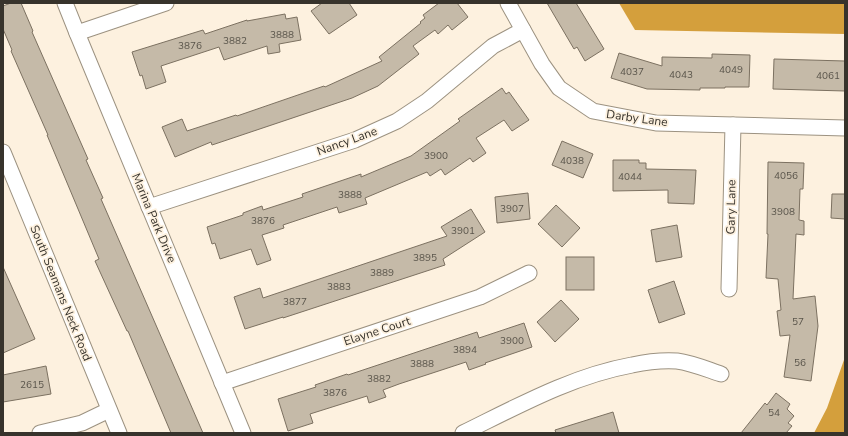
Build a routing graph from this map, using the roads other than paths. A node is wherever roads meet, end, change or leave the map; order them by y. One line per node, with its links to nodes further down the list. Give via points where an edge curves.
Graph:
1 (65, 3): 5 (street, Marina Park Drive)
2 (166, 3): 5 (street)
3 (508, 3): 4 (street, Darby Lane)
4 (523, 30): 6 (street, Darby Lane, via 559,88 592,111 656,123); 9 (street, Nancy Lane, via 493,46 427,101 397,121 355,140)
5 (77, 33): 9 (street, Marina Park Drive)
6 (733, 125): 7 (street, Darby Lane); 11 (street, Gary Lane)
7 (845, 128)
8 (3, 152): 14 (street, South Seamans Neck Road)
9 (149, 207): 13 (street, Marina Park Drive)
10 (529, 273): 13 (street, Elayne Court, via 480,297)
11 (729, 290)
12 (721, 374): 18 (street, via 676,361 648,362 611,369 574,381)
13 (222, 383): 17 (street, Marina Park Drive)
14 (109, 410): 15 (street, via 82,423); 16 (street, South Seamans Neck Road)
15 (40, 433)
16 (119, 433)
17 (243, 433)
18 (464, 433)

